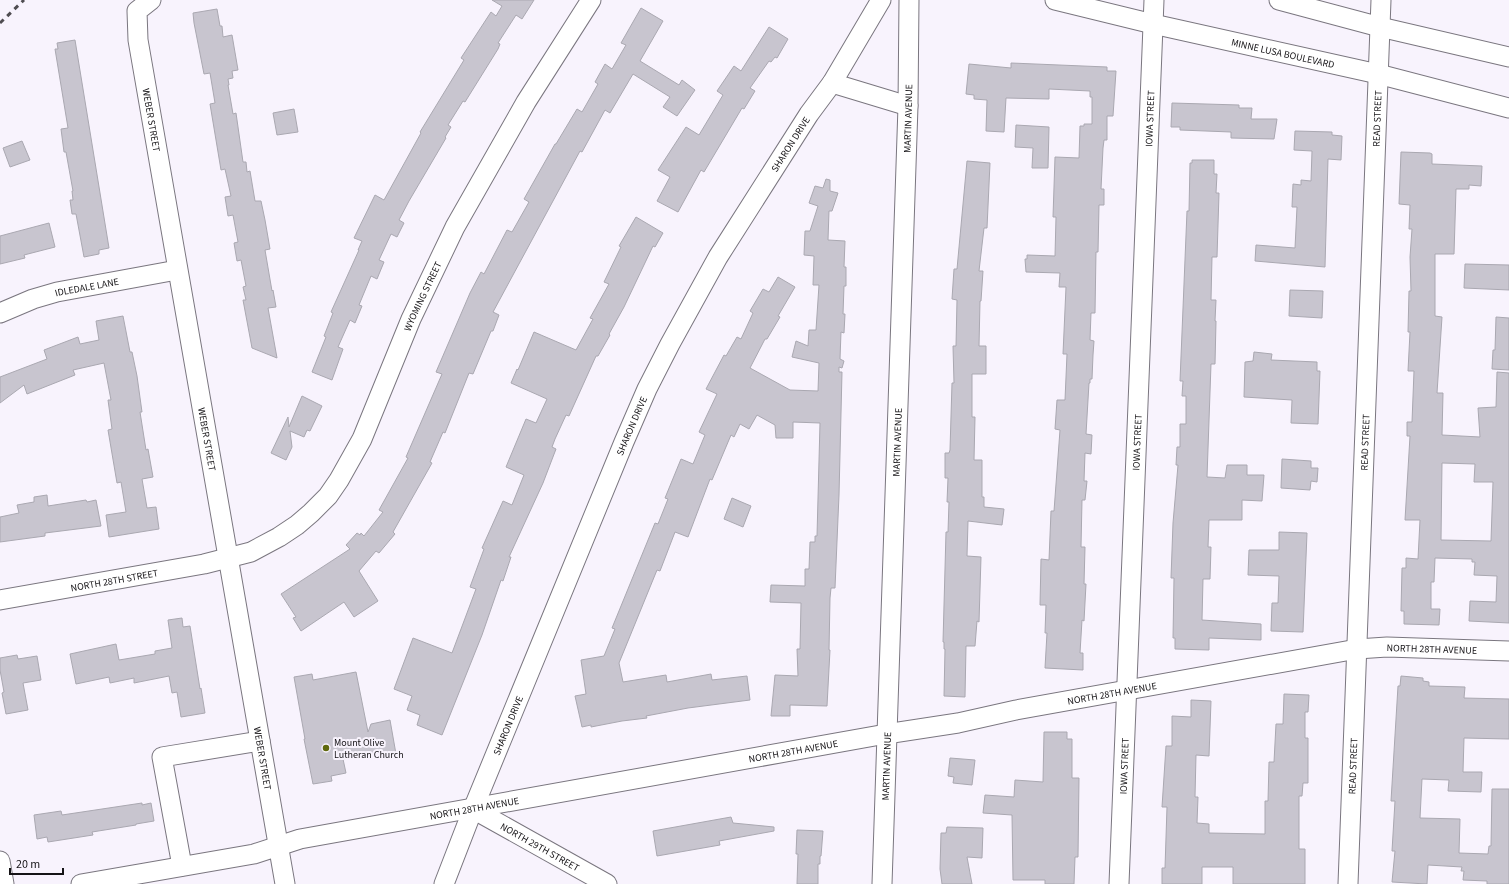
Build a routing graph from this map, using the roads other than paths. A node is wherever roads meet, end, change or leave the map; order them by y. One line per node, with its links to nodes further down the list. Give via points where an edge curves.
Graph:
1 (150, 0): 16 (street, WEBER STREET, via 137,11 138,40)
2 (591, 0): 18 (street, WYOMING STREET, via 526,102 455,227 411,319 362,439 339,480 328,496 297,526 251,552)
3 (881, 0): 13 (street, SHARON DRIVE)
4 (909, 0): 14 (street, MARTIN AVENUE)
5 (1055, 0): 9 (street, MINNE LUSA BOULEVARD)
6 (1154, 0): 9 (street, IOWA STREET)
7 (1279, 0): 10 (street)
8 (1381, 0): 10 (street, READ STREET)
9 (1153, 24): 12 (street, MINNE LUSA BOULEVARD); 22 (street, IOWA STREET)
10 (1380, 26): 11 (street); 12 (street, READ STREET)
11 (1509, 57)
12 (1378, 74): 15 (street, MINNE LUSA BOULEVARD); 20 (street, READ STREET)
13 (832, 83): 14 (street); 25 (street, SHARON DRIVE, via 808,114 718,257 647,389)
14 (908, 106): 23 (street, MARTIN AVENUE)
15 (1509, 108)
16 (177, 270): 17 (street, IDLEDALE LANE, via 57,292 33,299); 18 (street, WEBER STREET)
17 (0, 314)
18 (228, 558): 19 (street, NORTH 28TH STREET); 24 (street, WEBER STREET)
19 (0, 600)
20 (1357, 649): 21 (street, NORTH 28TH AVENUE, via 1388,647); 22 (street, NORTH 28TH AVENUE); 36 (street, READ STREET)
21 (1509, 651)
22 (1128, 690): 23 (street, NORTH 28TH AVENUE, via 958,723); 35 (street, IOWA STREET)
23 (886, 734): 25 (street, NORTH 28TH AVENUE); 34 (street, MARTIN AVENUE)
24 (260, 741): 26 (street, WEBER STREET); 28 (street, via 162,757)
25 (473, 809): 26 (street, NORTH 28TH AVENUE, via 300,839); 32 (street, SHARON DRIVE); 33 (street, NORTH 29TH STREET)
26 (279, 846): 28 (street, NORTH 28TH AVENUE, via 254,854); 31 (street, WEBER STREET)
27 (0, 861): 29 (street)
28 (182, 866): 30 (street, NORTH 28TH AVENUE)
29 (4, 884)
30 (81, 884)
31 (285, 884)
32 (444, 884)
33 (607, 884)
34 (882, 884)
35 (1119, 884)
36 (1348, 884)

